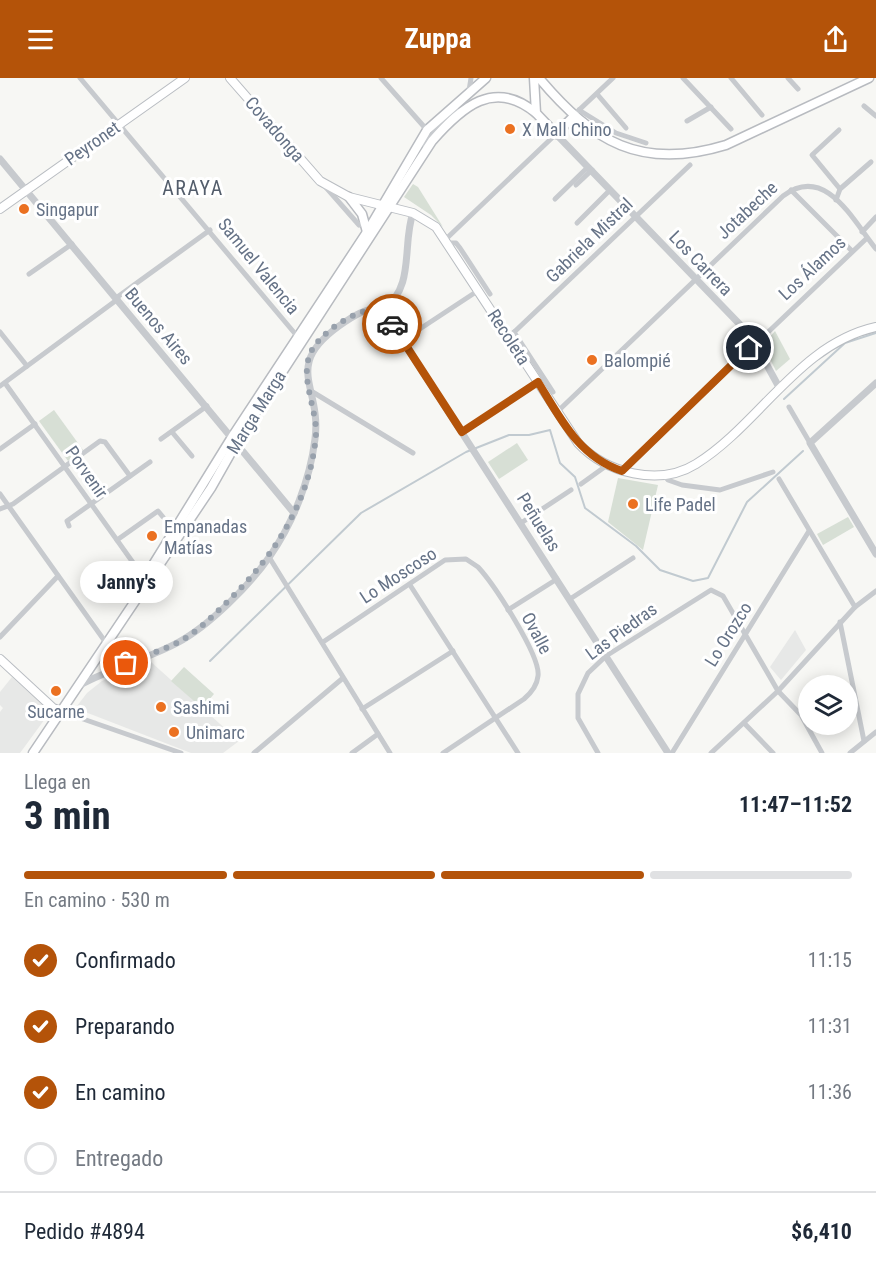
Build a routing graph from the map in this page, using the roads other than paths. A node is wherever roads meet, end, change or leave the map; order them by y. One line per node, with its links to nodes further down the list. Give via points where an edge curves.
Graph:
1 (80, 78): 23 (street, Samuel Valencia)
2 (185, 78): 23 (main road, Peyronet)
3 (230, 78): 35 (main road, Covadonga)
4 (381, 78): 26 (street)
5 (471, 78): 14 (street)
6 (486, 78): 14 (main road, Marga Marga); 30 (street, Marga Marga, via 434,132)
7 (536, 78): 18 (main road); 19 (main road)
8 (613, 78): 15 (street)
9 (683, 78): 17 (street)
10 (731, 78): 20 (street)
11 (788, 78): 13 (street)
12 (869, 78): 19 (main road, via 726,145 683,155 629,149 608,140)
13 (798, 88)
14 (469, 91): 26 (main road, Marga Marga)
15 (597, 94): 19 (street); 24 (street)
16 (864, 106): 21 (street)
17 (711, 107): 22 (street); 25 (street)
18 (536, 113): 28 (main road); 30 (main road, via 509,94 484,94 451,120)
19 (576, 113): 28 (main road); 29 (street)
20 (762, 115)
21 (876, 116)
22 (687, 121)
23 (119, 124): 38 (main road, Peyronet); 51 (street, Samuel Valencia)
24 (626, 128)
25 (731, 129)
26 (427, 130): 30 (street); 44 (main road, Marga Marga)
27 (839, 130): 37 (street, via 812,155)
28 (556, 134): 34 (street, Los Carrera); 55 (street)
29 (646, 143)
30 (424, 150): 44 (main road, Marga Marga)
31 (0, 159): 38 (street, Buenos Aires)
32 (871, 162): 37 (street)
33 (690, 165): 47 (street, Gabriela Mistral)
34 (590, 169): 36 (street); 39 (street, Los Carrera); 42 (street)
35 (320, 181): 41 (main road, Covadonga); 50 (street, Covadonga)
36 (576, 185)
37 (840, 189): 43 (street)
38 (27, 190): 45 (main road, Peyronet); 56 (street, Buenos Aires)
39 (610, 190): 47 (street, Los Carrera); 49 (street)
40 (791, 190): 43 (street, Jotabeche, via 816,185); 58 (street); 60 (street, Jotabeche)
41 (349, 197): 44 (main road, Covadonga); 52 (main road, via 362,214)
42 (555, 199)
43 (836, 200): 53 (street, Jotabeche)
44 (387, 206): 46 (main road, Recoleta); 52 (main road, Marga Marga); 85 (main road, Marga Marga)
45 (0, 209)
46 (413, 213): 55 (main road, Recoleta, via 436,227); 64 (street, via 403,279 394,300)
47 (635, 216): 60 (street, Los Carrera); 67 (street, Gabriela Mistral)
48 (876, 217): 53 (street)
49 (577, 223)
50 (359, 225)
51 (210, 230): 63 (street); 68 (street, Samuel Valencia)
52 (367, 232): 68 (main road, Marga Marga)
53 (862, 232): 54 (street, Jotabeche)
54 (867, 238): 57 (street, Jotabeche); 58 (street, Los Álamos)
55 (447, 241): 61 (main road, Recoleta); 62 (street, Recoleta, via 456,243)
56 (72, 244): 59 (street); 63 (street, Buenos Aires)
57 (876, 249)
58 (852, 251): 70 (street, Los Álamos)
59 (29, 274)
60 (696, 279): 70 (street, Los Carrera); 80 (street, Jotabeche)
61 (479, 290): 67 (main road, Recoleta); 69 (street)
62 (490, 294)
63 (117, 298): 71 (street); 78 (street, Buenos Aires)
64 (384, 308): 69 (street, Peñuelas); 76 (street, via 373,307 353,316 312,350 307,377)
65 (876, 327): 75 (main road, Recoleta, via 826,347)
66 (0, 332): 71 (street)
67 (511, 335): 72 (main road, Recoleta); 77 (street, Recoleta)
68 (297, 336): 85 (main road, Marga Marga)
69 (403, 340): 83 (street, Peñuelas)
70 (755, 342): 75 (street, Los Carrera); 93 (street, Los Álamos)
71 (27, 366): 74 (street)
72 (538, 382): 80 (main road, Recoleta); 83 (street)
73 (876, 383): 86 (street)
74 (3, 384): 81 (street, Porvenir)
75 (780, 389): 95 (main road, Recoleta, via 695,464)
76 (311, 391): 88 (street); 104 (street, via 316,438)
77 (553, 392)
78 (207, 406): 82 (street); 85 (street, Buenos Aires)
79 (789, 407): 86 (street)
80 (557, 412): 92 (main road, Recoleta, via 578,444)
81 (35, 424): 87 (street); 91 (street, Porvenir)
82 (171, 432): 84 (street); 89 (street)
83 (462, 432): 106 (street, Peñuelas)
84 (161, 439)
85 (234, 439): 104 (street, Buenos Aires); 114 (main road, Marga Marga); 130 (main road, Marga Marga, via 211,488)
86 (810, 443): 110 (street)
87 (0, 449)
88 (413, 453)
89 (192, 456)
90 (150, 462): 96 (street)
91 (65, 466): 96 (street, via 102,441); 101 (street, Porvenir); 102 (street)
92 (606, 466): 93 (main road, Recoleta); 98 (street)
93 (622, 471): 95 (main road, Recoleta)
94 (773, 472): 95 (street, Recoleta, via 720,490 682,485)
95 (663, 474)
96 (130, 476): 101 (street)
97 (779, 479): 108 (street)
98 (581, 484)
99 (571, 490): 106 (street)
100 (0, 494): 102 (street)
101 (91, 504): 107 (street, via 67,521); 109 (street, Porvenir)
102 (8, 505): 103 (street); 113 (street)
103 (0, 509)
104 (294, 513): 111 (street)
105 (163, 517): 109 (street, via 158,511)
106 (521, 523): 115 (street, Peñuelas)
107 (69, 526)
108 (809, 531): 119 (street); 122 (street, Lo Orozco)
109 (117, 540): 114 (street, Porvenir)
110 (876, 554)
111 (269, 557): 125 (street); 130 (street, via 196,631)
112 (633, 558): 118 (street)
113 (58, 576): 123 (street); 124 (street)
114 (144, 578): 124 (main road, Marga Marga)
115 (557, 579): 118 (street, Peñuelas); 120 (street, Ovalle)
116 (410, 585): 120 (street, Lo Moscoso, via 445,560 466,559 483,572); 125 (street, Lo Moscoso); 126 (street)
117 (876, 591): 119 (street)
118 (570, 599): 127 (street, Peñuelas)
119 (855, 607): 121 (street)
120 (508, 610): 134 (street, Ovalle, via 535,656 538,676 529,694)
121 (840, 622): 131 (street); 138 (street)
122 (744, 635): 127 (street, Las Piedras, via 723,596 707,590); 131 (street); 148 (street, Lo Orozco)
123 (0, 637)
124 (104, 640): 133 (main road, Marga Marga)
125 (323, 642): 129 (street)
126 (453, 651): 132 (street); 134 (street)
127 (606, 656): 147 (street, Las Piedras, via 588,673 578,694 578,718); 148 (street, Peñuelas)
128 (0, 659): 133 (main road)
129 (343, 678): 132 (street); 142 (street)
130 (82, 684): 133 (main road, Marga Marga)
131 (778, 691): 135 (street); 151 (street, via 801,715)
132 (362, 709): 137 (street)
133 (61, 711): 139 (main road, Marga Marga); 140 (main road, Marga Marga); 141 (street)
134 (496, 718): 145 (street, Ovalle); 146 (street)
135 (744, 723): 149 (street); 150 (street)
136 (876, 732): 138 (street)
137 (378, 734): 143 (street); 144 (street)
138 (864, 741): 152 (street)
139 (27, 753)
140 (33, 753)
141 (181, 753)
142 (254, 753)
143 (352, 753)
144 (390, 753)
145 (443, 753)
146 (518, 753)
147 (598, 753)
148 (670, 753)
149 (711, 753)
150 (773, 753)
151 (822, 753)
152 (850, 753)

